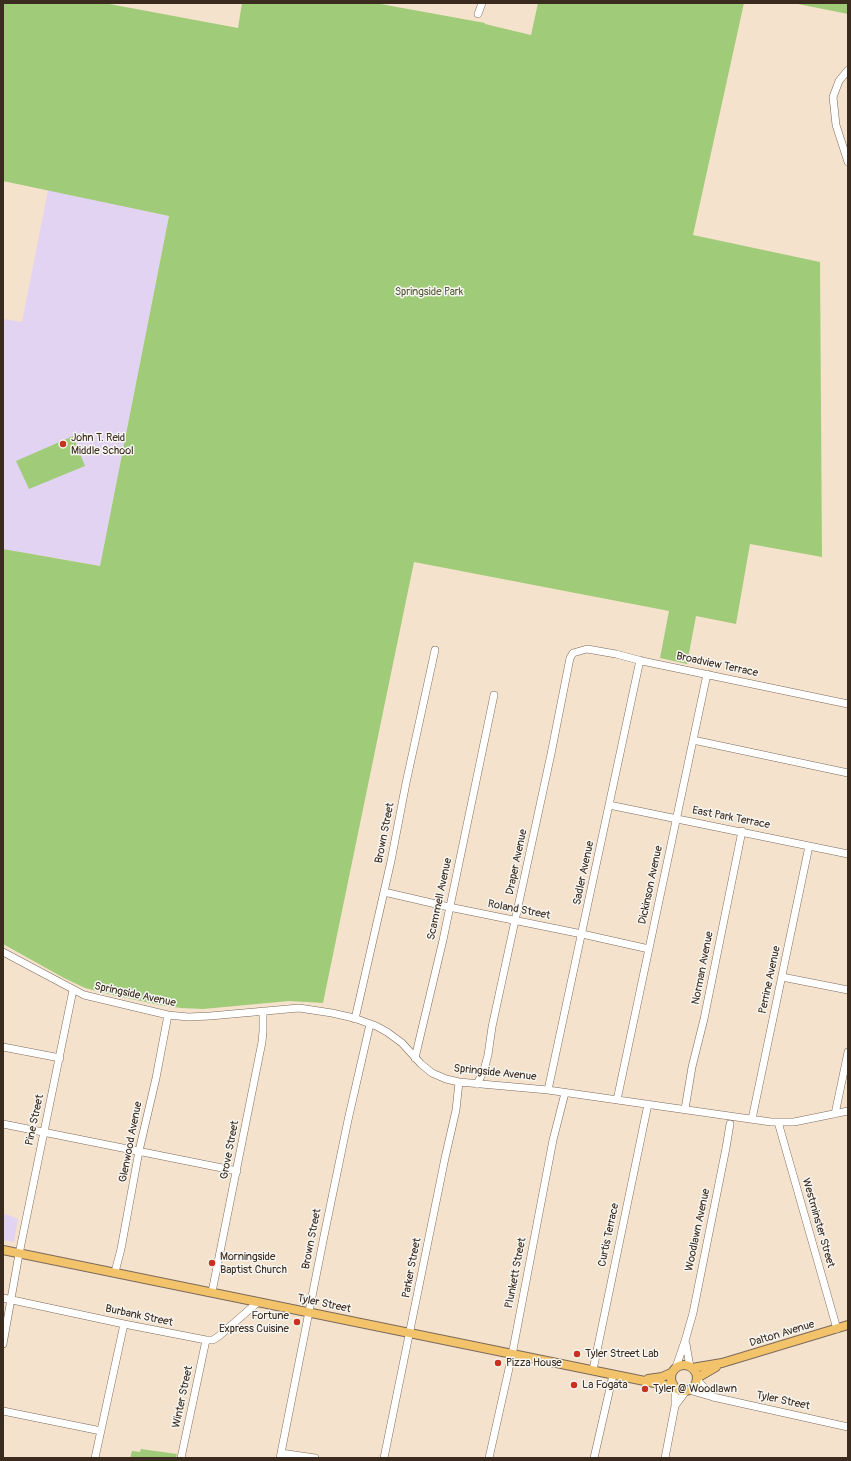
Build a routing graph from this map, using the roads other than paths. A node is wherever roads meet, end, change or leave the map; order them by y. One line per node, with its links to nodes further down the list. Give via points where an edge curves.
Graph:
1 (482, 3): 2 (street)
2 (478, 14)
3 (848, 70): 4 (street, via 839,81 833,97 836,125)
4 (848, 162)
5 (435, 650): 18 (street, Brown Street)
6 (582, 650): 7 (street, Broadview Terrace, via 603,651); 20 (street, Draper Avenue, via 573,653 570,658)
7 (640, 660): 8 (street, Broadview Terrace); 13 (street, Sadler Avenue)
8 (707, 674): 10 (street, Broadview Terrace); 11 (street, Dickinson Avenue)
9 (494, 695): 19 (street, Scammell Avenue)
10 (848, 704)
11 (693, 740): 12 (street); 14 (street, Dickinson Avenue)
12 (848, 773)
13 (609, 805): 14 (street, East Park Terrace); 21 (street, Sadler Avenue)
14 (676, 819): 15 (street, East Park Terrace); 22 (street, Dickinson Avenue)
15 (742, 832): 16 (street, East Park Terrace); 41 (street, Norman Avenue)
16 (809, 846): 17 (street, East Park Terrace); 24 (street, Perrine Avenue)
17 (848, 854)
18 (384, 892): 19 (street, Roland Street); 29 (street, Brown Street)
19 (449, 907): 20 (street, Roland Street); 34 (street, Scammell Avenue)
20 (515, 920): 21 (street, Roland Street); 36 (street, Draper Avenue, via 488,1055)
21 (582, 934): 22 (street, Roland Street); 37 (street, Sadler Avenue)
22 (649, 949): 39 (street, Dickinson Avenue)
23 (3, 952): 25 (street, Springside Avenue)
24 (782, 977): 26 (street); 44 (street, Perrine Avenue)
25 (73, 990): 28 (street, Springside Avenue, via 90,997); 33 (street, Pine Street)
26 (848, 990)
27 (263, 1011): 28 (street, Springside Avenue, via 188,1017); 29 (street, Springside Avenue, via 298,1008); 50 (street, Grove Street, via 262,1042)
28 (168, 1015): 49 (street, Glenwood Avenue)
29 (356, 1019): 30 (street, Springside Avenue)
30 (370, 1024): 34 (street, Springside Avenue, via 402,1042); 58 (street, Brown Street)
31 (3, 1047): 33 (street)
32 (848, 1052): 43 (street)
33 (60, 1058): 48 (street, Pine Street)
34 (415, 1058): 35 (street, Springside Avenue, via 432,1073)
35 (459, 1082): 36 (street, Springside Avenue); 62 (street, Parker Street, via 456,1110)
36 (477, 1084): 37 (street, Springside Avenue)
37 (548, 1090): 38 (street, Springside Avenue)
38 (565, 1092): 39 (street, Springside Avenue); 66 (street, Plunkett Street, via 553,1140)
39 (617, 1100): 40 (street, Springside Avenue)
40 (648, 1104): 41 (street, Springside Avenue); 69 (street, Curtis Terrace)
41 (685, 1109): 44 (street, Springside Avenue)
42 (848, 1111): 43 (street, Springside Avenue)
43 (835, 1114): 45 (street, Springside Avenue, via 794,1122)
44 (752, 1119): 45 (street, Springside Avenue)
45 (778, 1122): 61 (street, Westminster Street)
46 (3, 1124): 48 (street)
47 (730, 1124): 64 (street, Woodlawn Avenue)
48 (44, 1132): 49 (street); 52 (street, Pine Street)
49 (139, 1151): 50 (street); 53 (street, Glenwood Avenue)
50 (237, 1171): 54 (street, Grove Street)
51 (3, 1250): 52 (main road, Tyler Street)
52 (19, 1254): 53 (main road, Tyler Street); 56 (street, Pine Street)
53 (115, 1272): 54 (main road, Tyler Street)
54 (212, 1292): 57 (main road, Tyler Street)
55 (3, 1298): 56 (street, Burbank Street)
56 (11, 1300): 59 (street, Burbank Street); 65 (street, Pine Street)
57 (258, 1302): 58 (main road, Tyler Street); 63 (street, via 219,1336 213,1340)
58 (309, 1312): 62 (main road, Tyler Street); 81 (street, Brown Street)
59 (124, 1324): 63 (street, Burbank Street); 80 (street)
60 (848, 1325): 61 (main road, Dalton Avenue)
61 (837, 1329): 67 (main road, Dalton Avenue)
62 (410, 1333): 66 (main road, Tyler Street); 85 (street, Parker Street)
63 (206, 1340): 83 (street, Winter Street)
64 (685, 1342): 68 (street, Woodlawn Avenue); 70 (street, Woodlawn Avenue)
65 (3, 1344)
66 (512, 1355): 69 (main road, Tyler Street); 86 (street, Plunkett Street)
67 (722, 1363): 68 (main road, Dalton Avenue); 72 (main road, Dalton Avenue)
68 (691, 1367): 70 (main road, via 683,1365); 72 (main road)
69 (593, 1370): 71 (main road, Tyler Street)
70 (674, 1370): 73 (main road, Tyler Street, via 662,1377); 74 (main road, via 670,1380)
71 (613, 1375): 73 (main road, Tyler Street); 87 (street)
72 (697, 1379): 75 (main road, via 696,1384); 76 (street)
73 (640, 1380): 74 (main road, Tyler Street)
74 (674, 1388): 75 (main road); 77 (street)
75 (688, 1391): 76 (street, Tyler Street); 77 (street)
76 (713, 1397): 79 (street, Tyler Street)
77 (675, 1406): 88 (street)
78 (3, 1411): 80 (street)
79 (848, 1427)
80 (101, 1431): 82 (street)
81 (281, 1455): 84 (street)
82 (95, 1458)
83 (181, 1458)
84 (315, 1458)
85 (384, 1458)
86 (489, 1458)
87 (594, 1458)
88 (665, 1458)

